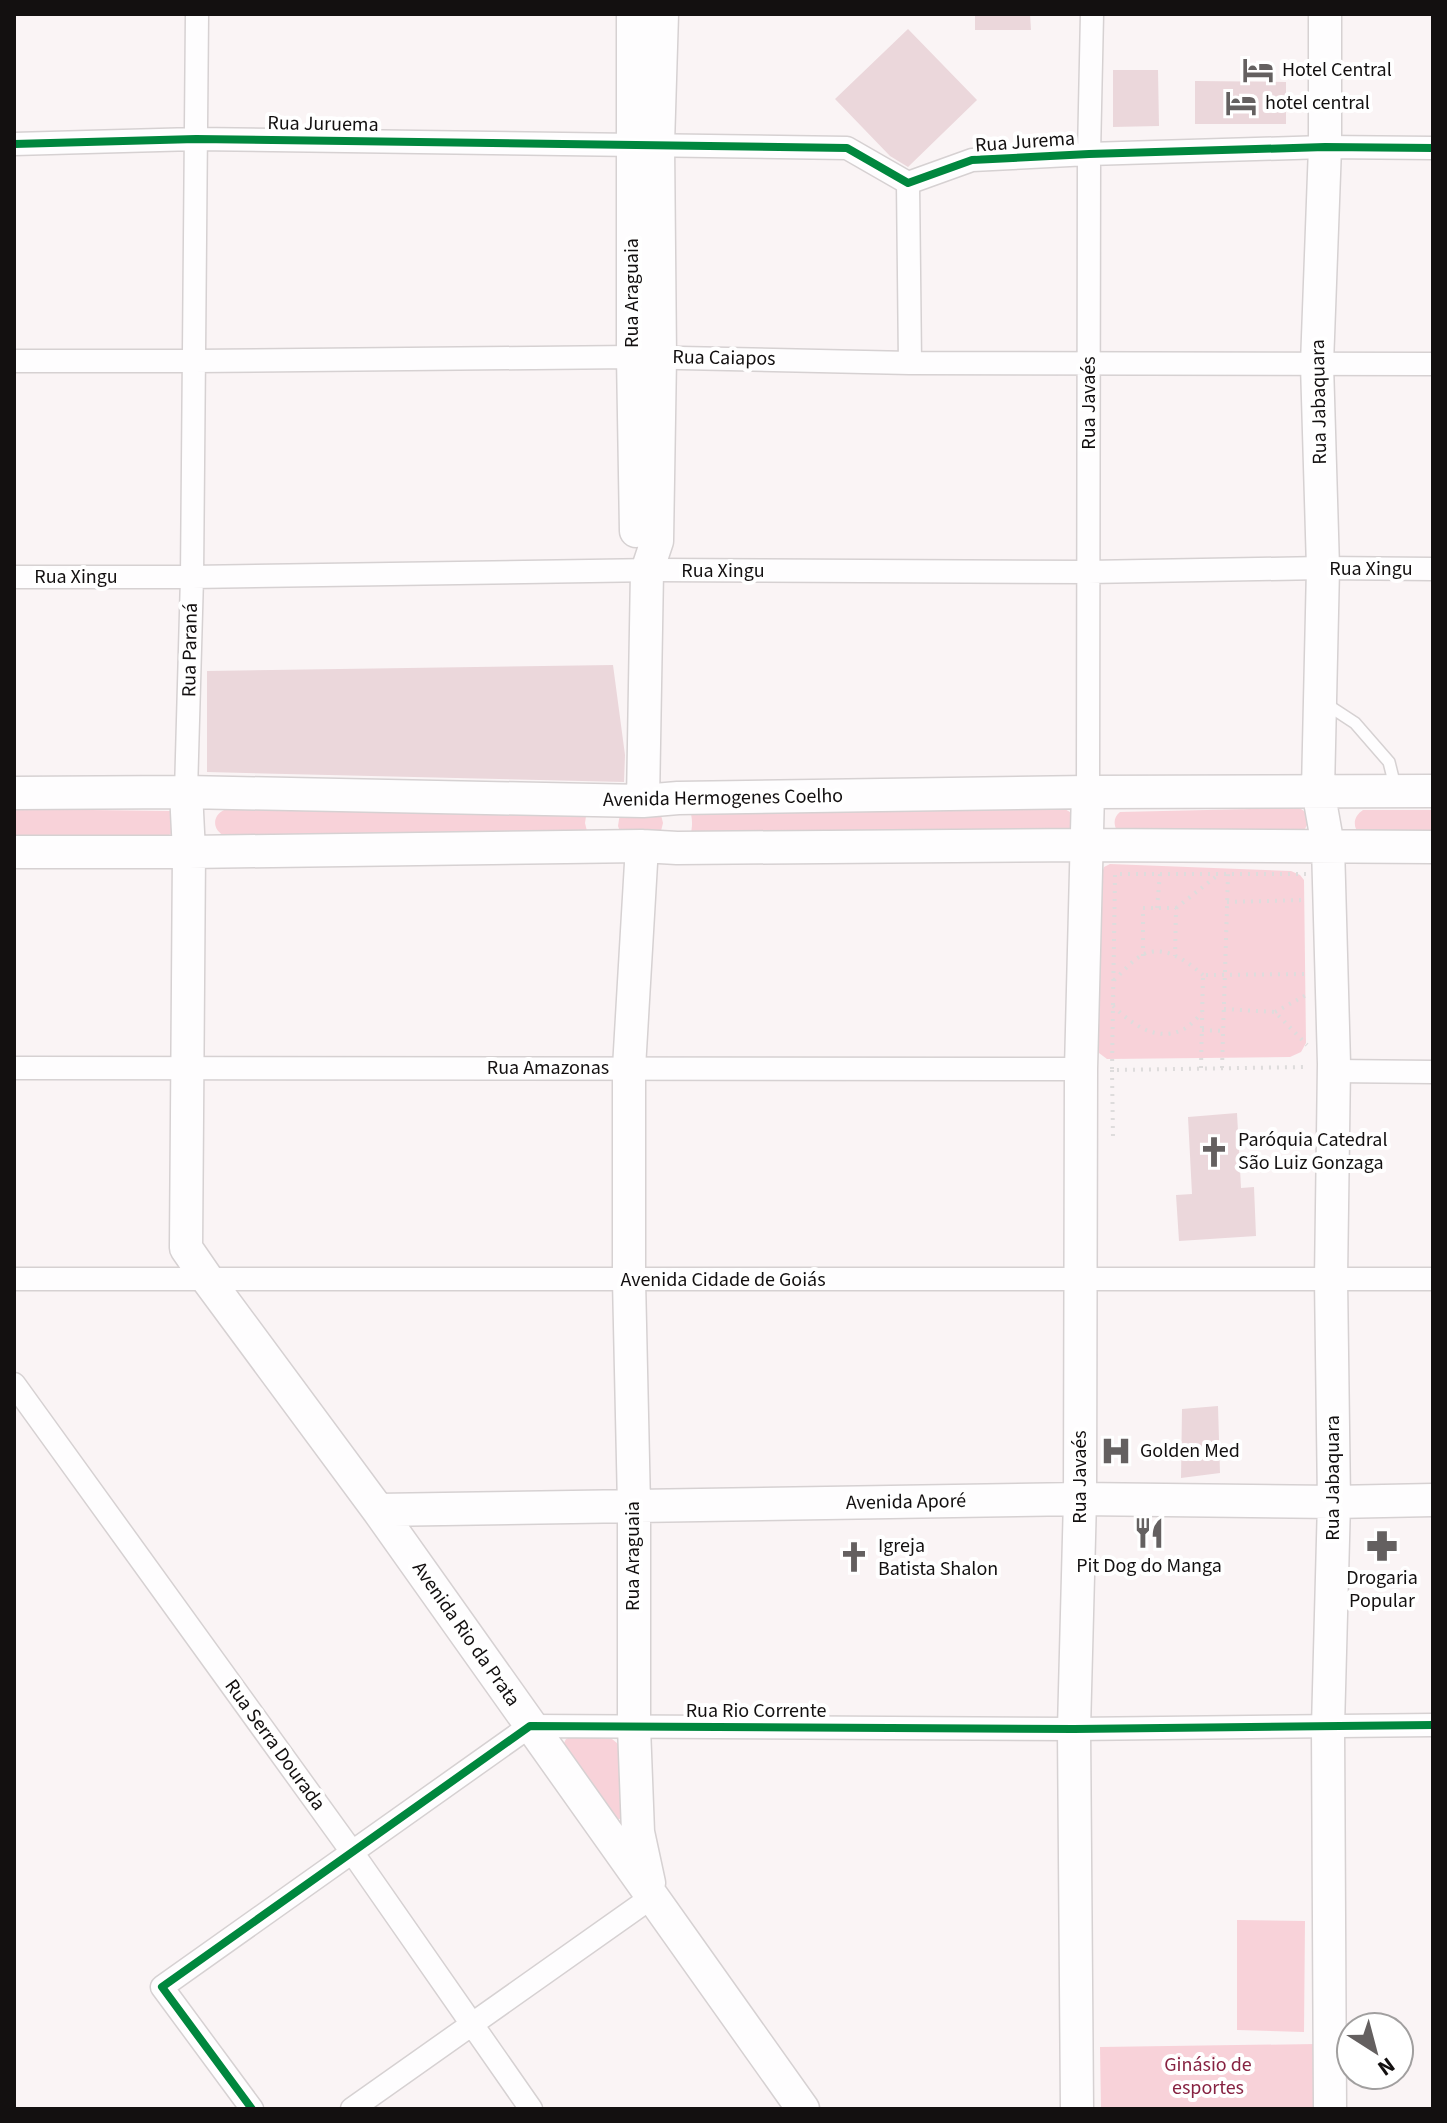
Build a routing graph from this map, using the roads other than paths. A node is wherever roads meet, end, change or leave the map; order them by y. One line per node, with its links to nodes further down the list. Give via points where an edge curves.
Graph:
1 (197, 14): 6 (street, Rua Paraná)
2 (633, 14): 8 (main road, Rua Araguaia)
3 (662, 14): 8 (main road, Rua Araguaia)
4 (1092, 14): 11 (street, Rua Javaés)
5 (1325, 14): 9 (main road, Rua Jabaquara)
6 (196, 139): 7 (street, Rua Juruema); 8 (street, Rua Juruema); 15 (street, Rua Paraná)
7 (14, 144)
8 (645, 144): 12 (street, via 847,148); 13 (main road, Rua Araguaia)
9 (1325, 147): 10 (street, Rua Jurema); 11 (street, Rua Jurema); 18 (main road, Rua Jabaquara)
10 (1433, 148)
11 (1089, 154): 12 (street, Rua Jurema, via 972,160); 17 (street, Rua Javaés)
12 (908, 183): 16 (street)
13 (647, 357): 15 (street, Rua Caiapos); 16 (street, Rua Caiapos); 22 (main road, Rua Araguaia, via 637,546)
14 (14, 361): 15 (street, Rua Caiapos)
15 (194, 361): 25 (street, Rua Paraná)
16 (910, 363): 17 (street, Rua Caiapos)
17 (1089, 364): 18 (street, Rua Caiapos); 23 (street, Rua Javaés)
18 (1317, 364): 19 (street, Rua Caiapos); 20 (main road, Rua Jabaquara)
19 (1433, 364)
20 (1323, 568): 21 (street, Rua Xingu); 23 (street, Rua Xingu); 26 (main road, Rua Jabaquara)
21 (1433, 569)
22 (647, 571): 23 (street, Rua Xingu); 25 (street, Rua Xingu); 33 (main road, Rua Araguaia)
23 (1088, 572): 31 (street, Rua Javaés)
24 (14, 577): 25 (street, Rua Xingu)
25 (192, 577): 30 (street, Rua Paraná)
26 (1320, 700): 27 (main road, Rua Jabaquara); 28 (lane, via 1355,723 1389,762)
27 (1318, 790): 28 (main road, Avenida Hermogenes Coelho); 31 (main road, Avenida Hermogenes Coelho); 36 (main road, Rua Jabaquara)
28 (1396, 791): 29 (main road, Avenida Hermogenes Coelho)
29 (1433, 791)
30 (186, 792): 32 (main road, Avenida Hermogenes Coelho); 33 (main road, Avenida Hermogenes Coelho); 39 (main road, Rua Paraná)
31 (1088, 792): 33 (main road, Avenida Hermogenes Coelho); 34 (main road, Rua Javaés)
32 (14, 793)
33 (643, 801): 35 (main road, via 629,803 618,820 626,841)
34 (1086, 845): 35 (main road); 36 (main road); 43 (main road, Rua Javaés)
35 (642, 846): 39 (main road); 41 (main road, Rua Araguaia)
36 (1328, 846): 37 (main road); 44 (main road, Rua Jabaquara)
37 (1433, 847)
38 (14, 852): 39 (main road)
39 (189, 852): 42 (main road, Rua Paraná)
40 (14, 1068): 42 (street, Rua Amazonas)
41 (629, 1068): 42 (street, Rua Amazonas); 43 (street, Rua Amazonas); 51 (main road, Rua Araguaia)
42 (188, 1069): 50 (main road, Rua Paraná, via 186,1248)
43 (1097, 1070): 47 (main road, Rua Javaés)
44 (1334, 1071): 45 (street); 48 (main road, Rua Jabaquara)
45 (1433, 1072)
46 (14, 1279): 50 (street, Avenida Cidade de Goiás)
47 (1079, 1279): 48 (street, Avenida Cidade de Goiás); 51 (street, Avenida Cidade de Goiás); 53 (main road, Rua Javaés)
48 (1331, 1279): 49 (street, Avenida Cidade de Goiás); 55 (main road, Rua Jabaquara)
49 (1433, 1279)
50 (208, 1280): 51 (street, Avenida Cidade de Goiás); 57 (main road, Avenida Rio da Prata)
51 (629, 1280): 56 (main road, Rua Araguaia)
52 (14, 1384): 63 (street, Rua Serra Dourada)
53 (1080, 1499): 55 (main road, Avenida Aporé); 56 (main road, Avenida Aporé); 62 (main road, Rua Javaés)
54 (1433, 1500): 55 (main road, Avenida Aporé)
55 (1334, 1502): 61 (main road, Rua Jabaquara)
56 (634, 1506): 57 (main road, Avenida Aporé); 60 (main road, Rua Araguaia)
57 (378, 1510): 59 (main road, Avenida Rio da Prata)
58 (1433, 1725): 61 (street, Rua Rio Corrente)
59 (530, 1726): 60 (street, Rua Rio Corrente); 63 (street); 64 (main road, Avenida Rio da Prata)
60 (634, 1727): 62 (street, Rua Rio Corrente); 64 (main road, Rua Araguaia, via 638,1832)
61 (1328, 1727): 62 (street, Rua Rio Corrente); 71 (main road, Rua Jabaquara)
62 (1074, 1729): 70 (main road, Rua Javaés)
63 (352, 1852): 65 (street, Rua Serra Dourada); 66 (street, via 162,1987)
64 (652, 1897): 65 (street); 69 (main road, Avenida Rio da Prata)
65 (471, 2025): 67 (street); 68 (street, Rua Serra Dourada)
66 (252, 2109)
67 (352, 2109)
68 (531, 2109)
69 (803, 2109)
70 (1077, 2109)
71 (1330, 2109)

